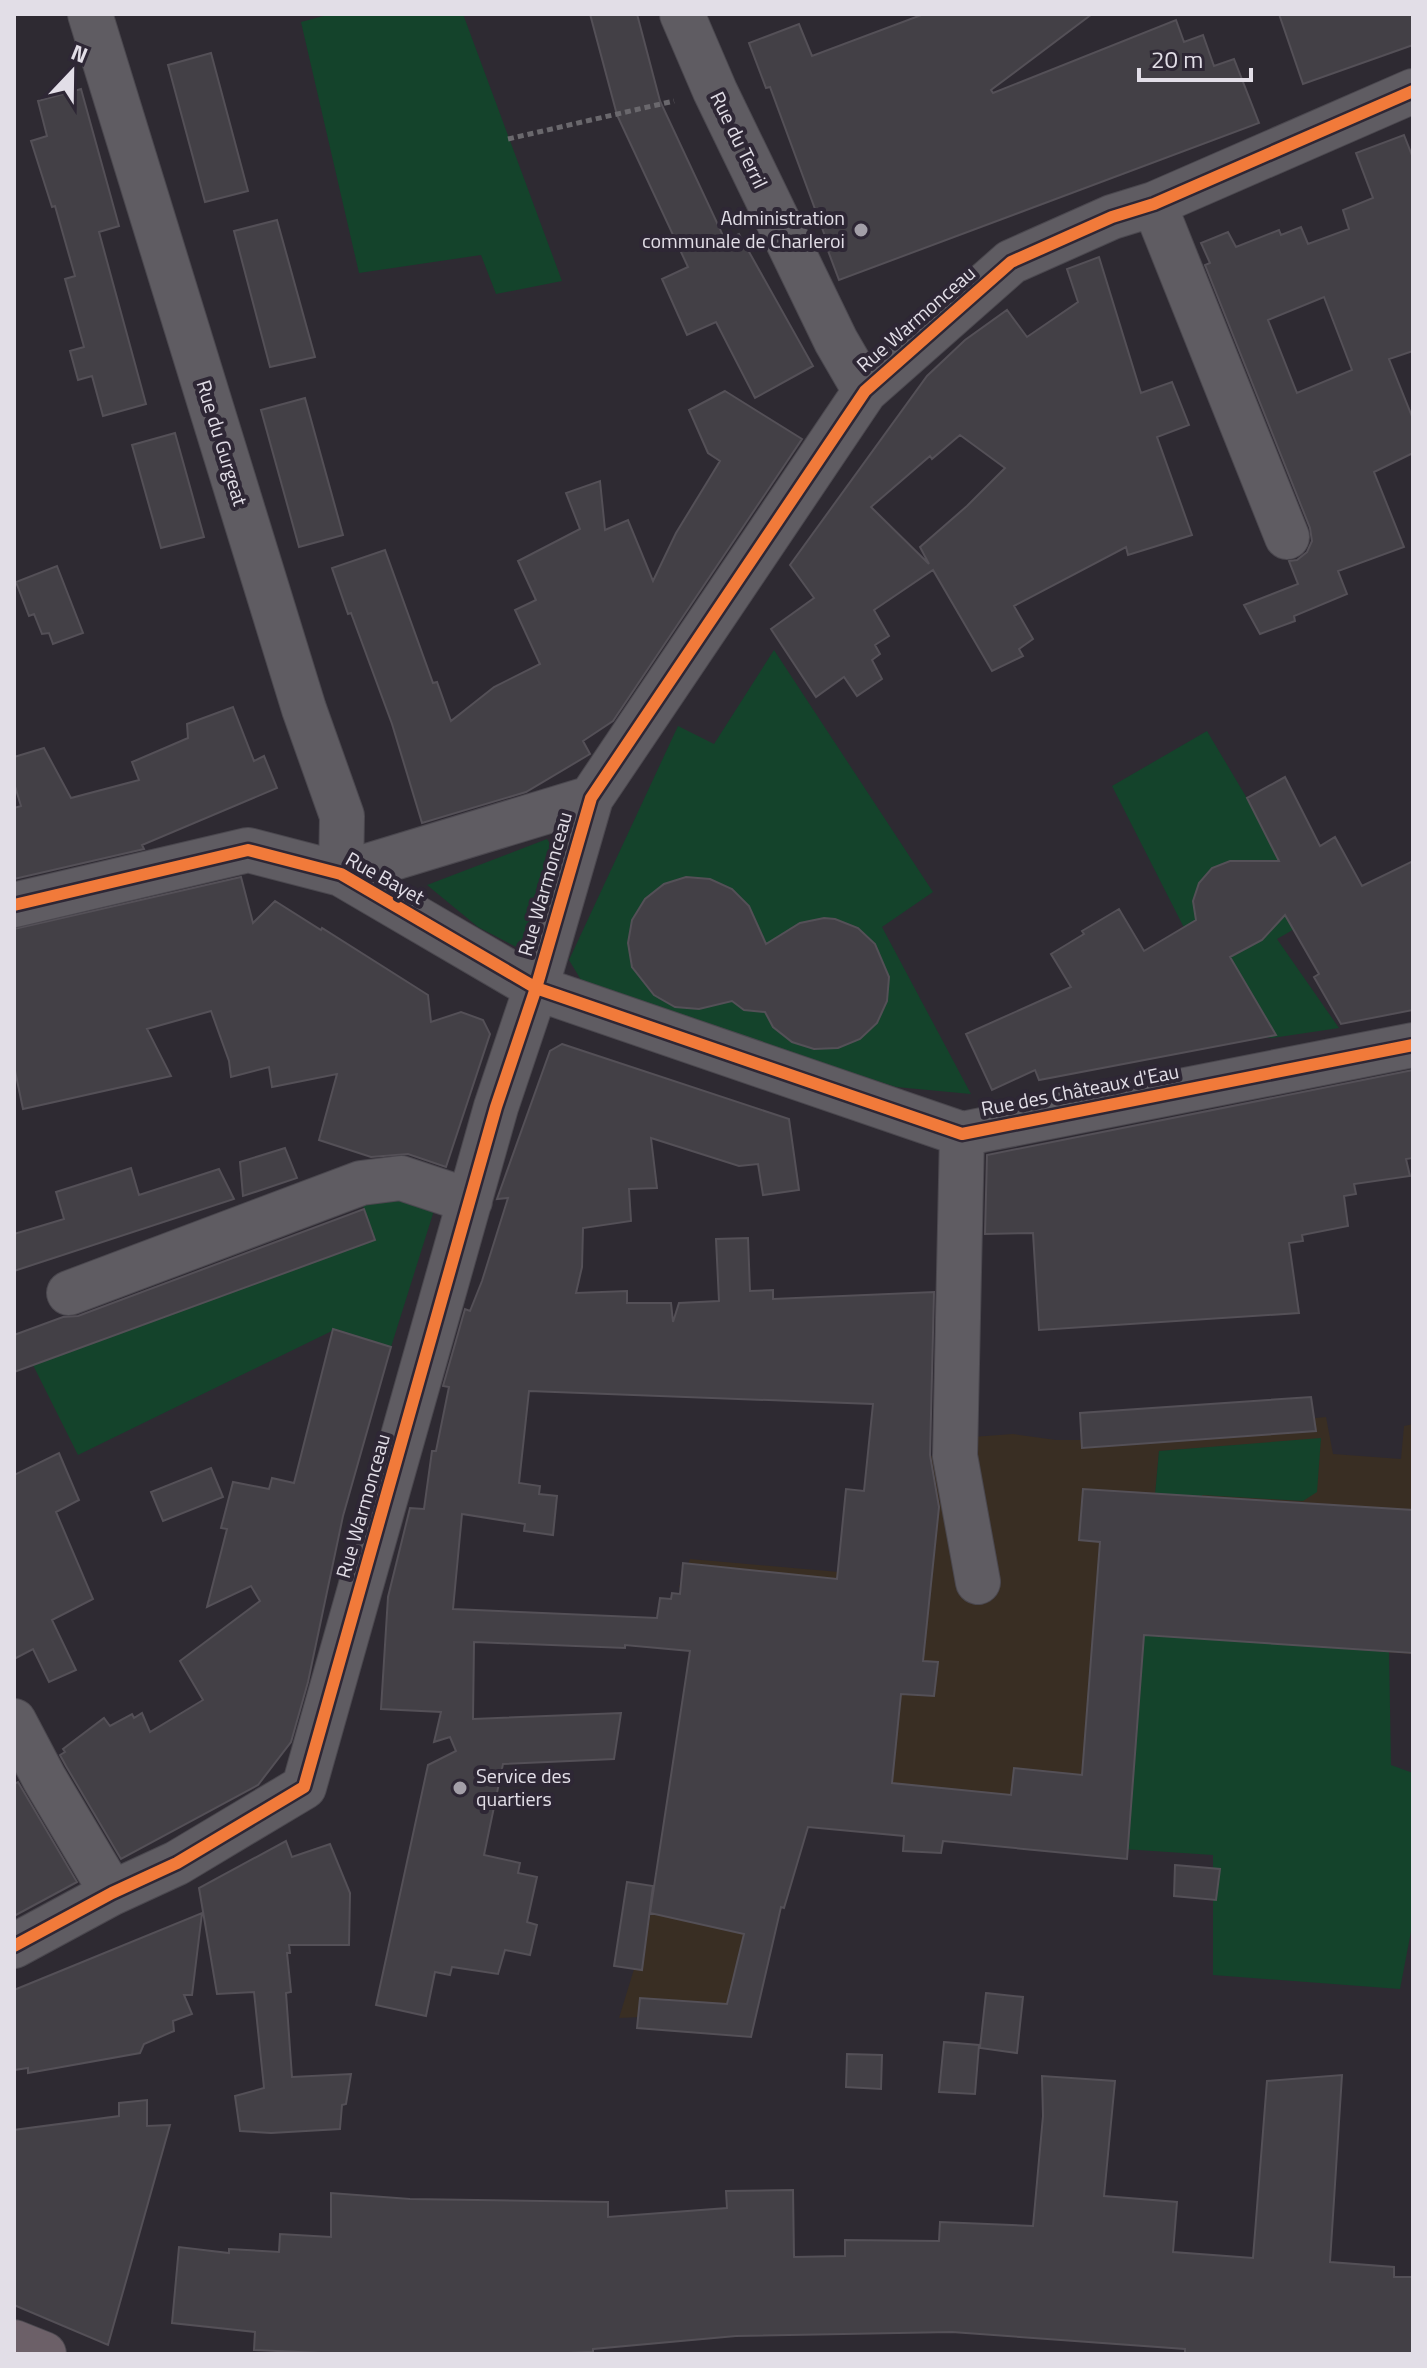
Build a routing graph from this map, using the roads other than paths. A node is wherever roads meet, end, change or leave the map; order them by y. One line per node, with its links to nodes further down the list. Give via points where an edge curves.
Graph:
1 (90, 14): 8 (street, Rue du Gurgeat, via 342,816)
2 (682, 14): 5 (street, Rue du Terril, via 836,341)
3 (1413, 91): 4 (street, Rue Warmonceau)
4 (1154, 204): 5 (street, Rue Warmonceau, via 1011,262); 6 (street)
5 (865, 391): 7 (street, Rue Warmonceau)
6 (1287, 537)
7 (591, 798): 8 (street, Rue Warmonceau); 10 (street, Rue Warmonceau)
8 (341, 874): 9 (street, Rue Bayet, via 248,850); 10 (street, Rue Bayet)
9 (14, 905)
10 (536, 988): 12 (street, Rue des Châteaux d'Eau); 13 (street, Rue Warmonceau)
11 (1413, 1045): 12 (street, Rue des Châteaux d'Eau)
12 (962, 1134): 15 (street, via 955,1456)
13 (470, 1201): 14 (street, via 401,1178 361,1183); 17 (street, Rue Warmonceau, via 304,1787 177,1863)
14 (69, 1293)
15 (978, 1582)
16 (14, 1721): 17 (street)
17 (112, 1893): 18 (street, Rue Warmonceau)
18 (14, 1946)
19 (14, 2342): 20 (main road)
20 (44, 2354)

